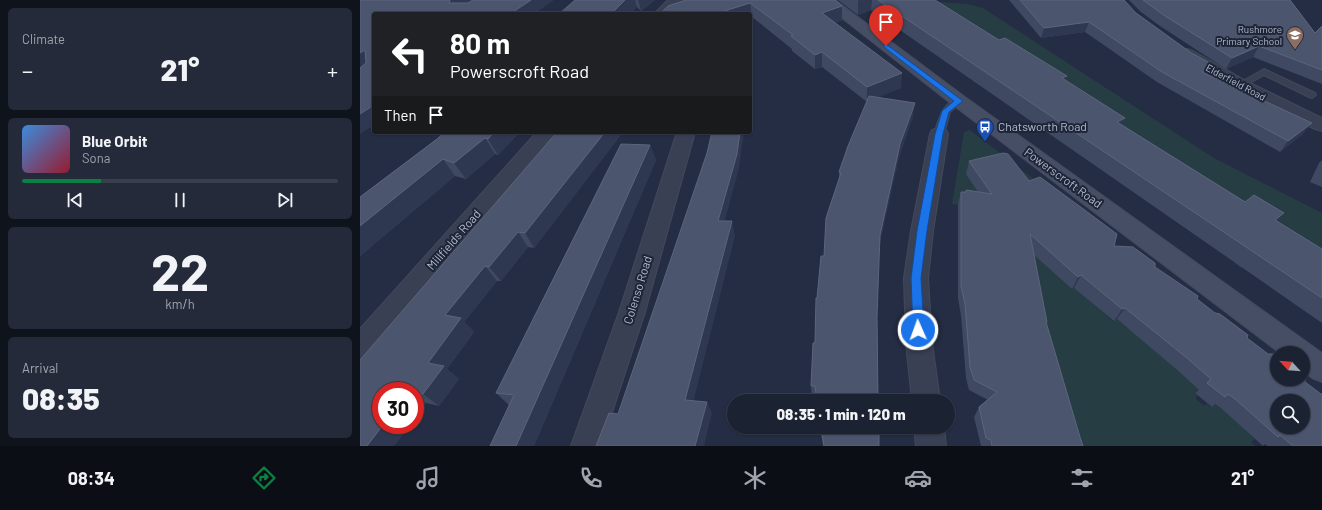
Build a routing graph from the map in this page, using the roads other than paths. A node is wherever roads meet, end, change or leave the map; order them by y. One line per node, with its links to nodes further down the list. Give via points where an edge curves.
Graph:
1 (677, 0): 3 (street)
2 (826, 0): 7 (street, Powerscroft Road)
3 (663, 12)
4 (1173, 46): 5 (street, Elderfield Road)
5 (1240, 85): 6 (lane, via 1264,72); 8 (street, Elderfield Road)
6 (1312, 95)
7 (959, 101): 11 (lane, via 946,111); 12 (street, Powerscroft Road)
8 (1322, 125)
9 (546, 134): 13 (street, Millfields Road)
10 (685, 134): 18 (street, Colenso Road, via 632,312)
11 (939, 134): 16 (street, via 916,278 919,343)
12 (1291, 346)
13 (360, 348)
14 (1310, 360): 15 (street, Powerscroft Road)
15 (1322, 369)
16 (925, 394)
17 (930, 434): 19 (street)
18 (586, 446)
19 (931, 446)

